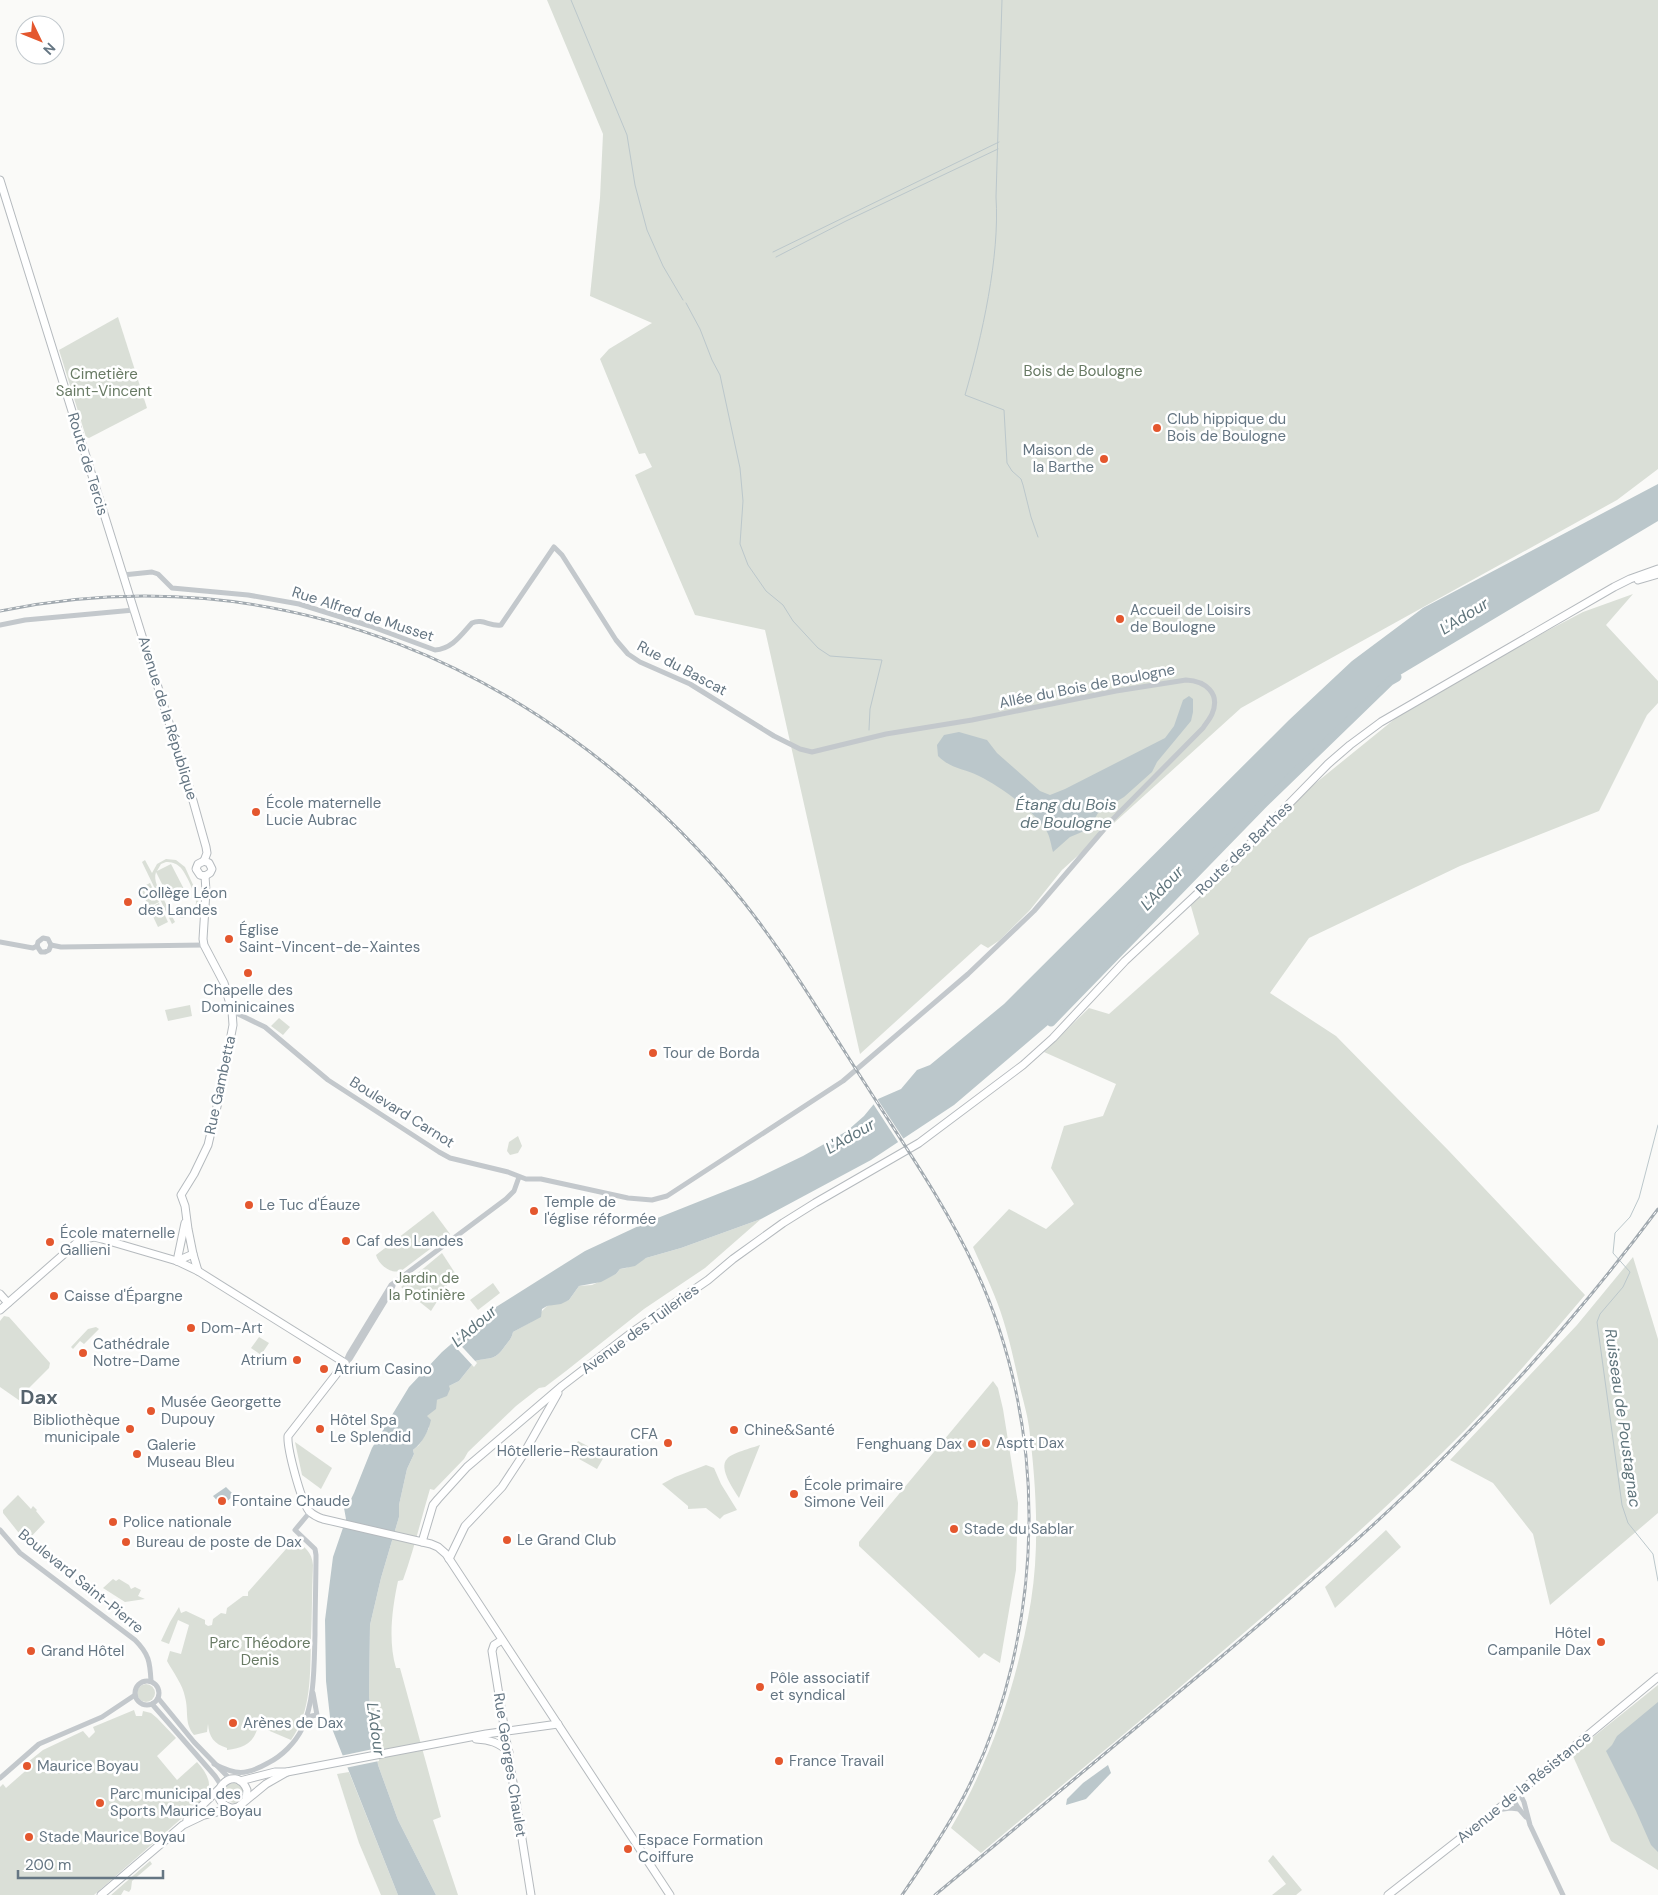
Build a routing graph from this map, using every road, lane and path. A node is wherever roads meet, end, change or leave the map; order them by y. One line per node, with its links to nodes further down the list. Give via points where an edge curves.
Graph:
1 (0, 180): 3 (main road, Route de Tercis)
2 (1658, 572): 4 (main road, Route des Barthes); 4 (main road, Route des Barthes, via 1630,578)
3 (123, 575): 5 (main road, Avenue de la République); 7 (street, Rue Alfred de Musset, via 152,572 172,588 248,595 299,604 435,650 449,647 476,621)
4 (1605, 593): 17 (main road, Route des Barthes, via 1381,722 1350,745 1126,961 1053,1038 992,1090)
5 (134, 610): 6 (street); 9 (main road, Avenue de la République, via 199,820 207,853)
6 (0, 625)
7 (501, 625): 8 (street, Rue du Bascat, via 554,547 628,654 690,684 774,736)
8 (812, 752): 16 (street, Allée du Bois de Boulogne, via 886,734 1186,680 1197,680 1206,686 1215,705 1203,728 1112,820 1034,911 968,974)
9 (204, 861): 10 (main road, via 212,869); 10 (main road, via 196,869 198,874)
10 (205, 876): 13 (main road)
11 (0, 942): 14 (street)
12 (51, 945): 13 (street); 14 (street, via 45,952 40,952); 14 (street, via 48,939 43,938)
13 (204, 945): 15 (main road, Rue Gambetta, via 224,983)
14 (37, 946)
15 (232, 1011): 18 (street, Boulevard Carnot, via 265,1027 328,1080 439,1152); 19 (main road, Rue Gambetta, via 233,1025 226,1065 208,1145 181,1195)
16 (843, 1081): 18 (street, Boulevard Carnot, via 668,1196 652,1200 628,1198)
17 (897, 1157): 27 (main road, Avenue des Tuileries, via 783,1223)
18 (519, 1177): 26 (street, via 514,1191 506,1199 394,1283)
19 (186, 1218): 20 (main road); 21 (main road)
20 (193, 1254): 21 (main road); 22 (main road)
21 (177, 1261): 22 (main road); 24 (main road, via 102,1239 86,1238)
22 (198, 1271): 26 (main road)
23 (0, 1294): 24 (main road)
24 (8, 1303): 25 (main road)
25 (0, 1310)
26 (345, 1363): 28 (main road, via 291,1431 288,1440 296,1476)
27 (562, 1386): 30 (main road, Avenue des Tuileries, via 467,1467 433,1505); 31 (main road, via 524,1455 498,1491 465,1526)
28 (310, 1512): 30 (main road, via 322,1519); 35 (street, via 295,1530 315,1549 316,1555)
29 (0, 1530): 34 (street, Boulevard Saint-Pierre, via 26,1557 145,1650 150,1662)
30 (419, 1541): 31 (main road, via 438,1547)
31 (449, 1559): 32 (main road)
32 (502, 1640): 40 (main road); 41 (main road, Rue Georges Chaulet, via 492,1650)
33 (1658, 1677): 50 (main road, Avenue de la Résistance)
34 (151, 1681): 36 (street, via 140,1682); 37 (street, via 157,1686)
35 (312, 1686): 39 (street); 39 (street, via 317,1715)
36 (135, 1695): 38 (street, via 141,1704); 46 (street, via 102,1717 40,1744)
37 (158, 1698): 38 (street); 44 (street)
38 (152, 1704): 49 (street, via 216,1776)
39 (306, 1717): 44 (street, via 299,1734 286,1750 260,1768 237,1772)
40 (558, 1724): 41 (main road); 60 (main road)
41 (506, 1733): 42 (main road); 43 (main road, Rue Georges Chaulet)
42 (469, 1738): 43 (main road, via 490,1740); 45 (main road)
43 (508, 1752): 59 (main road, Rue Georges Chaulet)
44 (214, 1764): 47 (street)
45 (287, 1772): 48 (main road); 52 (main road)
46 (0, 1778)
47 (230, 1779): 48 (main road); 49 (main road)
48 (240, 1781): 52 (main road, via 247,1790)
49 (220, 1787): 53 (main road, via 220,1800); 57 (main road)
50 (1519, 1792): 51 (main road, Avenue de la Résistance); 56 (street)
51 (1512, 1798): 54 (street); 55 (main road, Avenue de la Résistance)
52 (246, 1801): 53 (main road, via 238,1808)
53 (231, 1808): 57 (main road)
54 (1518, 1809): 55 (street); 56 (street)
55 (1496, 1810): 61 (main road, Avenue de la Résistance)
56 (1527, 1817): 62 (street)
57 (182, 1825): 58 (main road)
58 (101, 1895)
59 (531, 1895)
60 (670, 1895)
61 (1388, 1895)
62 (1563, 1895)

